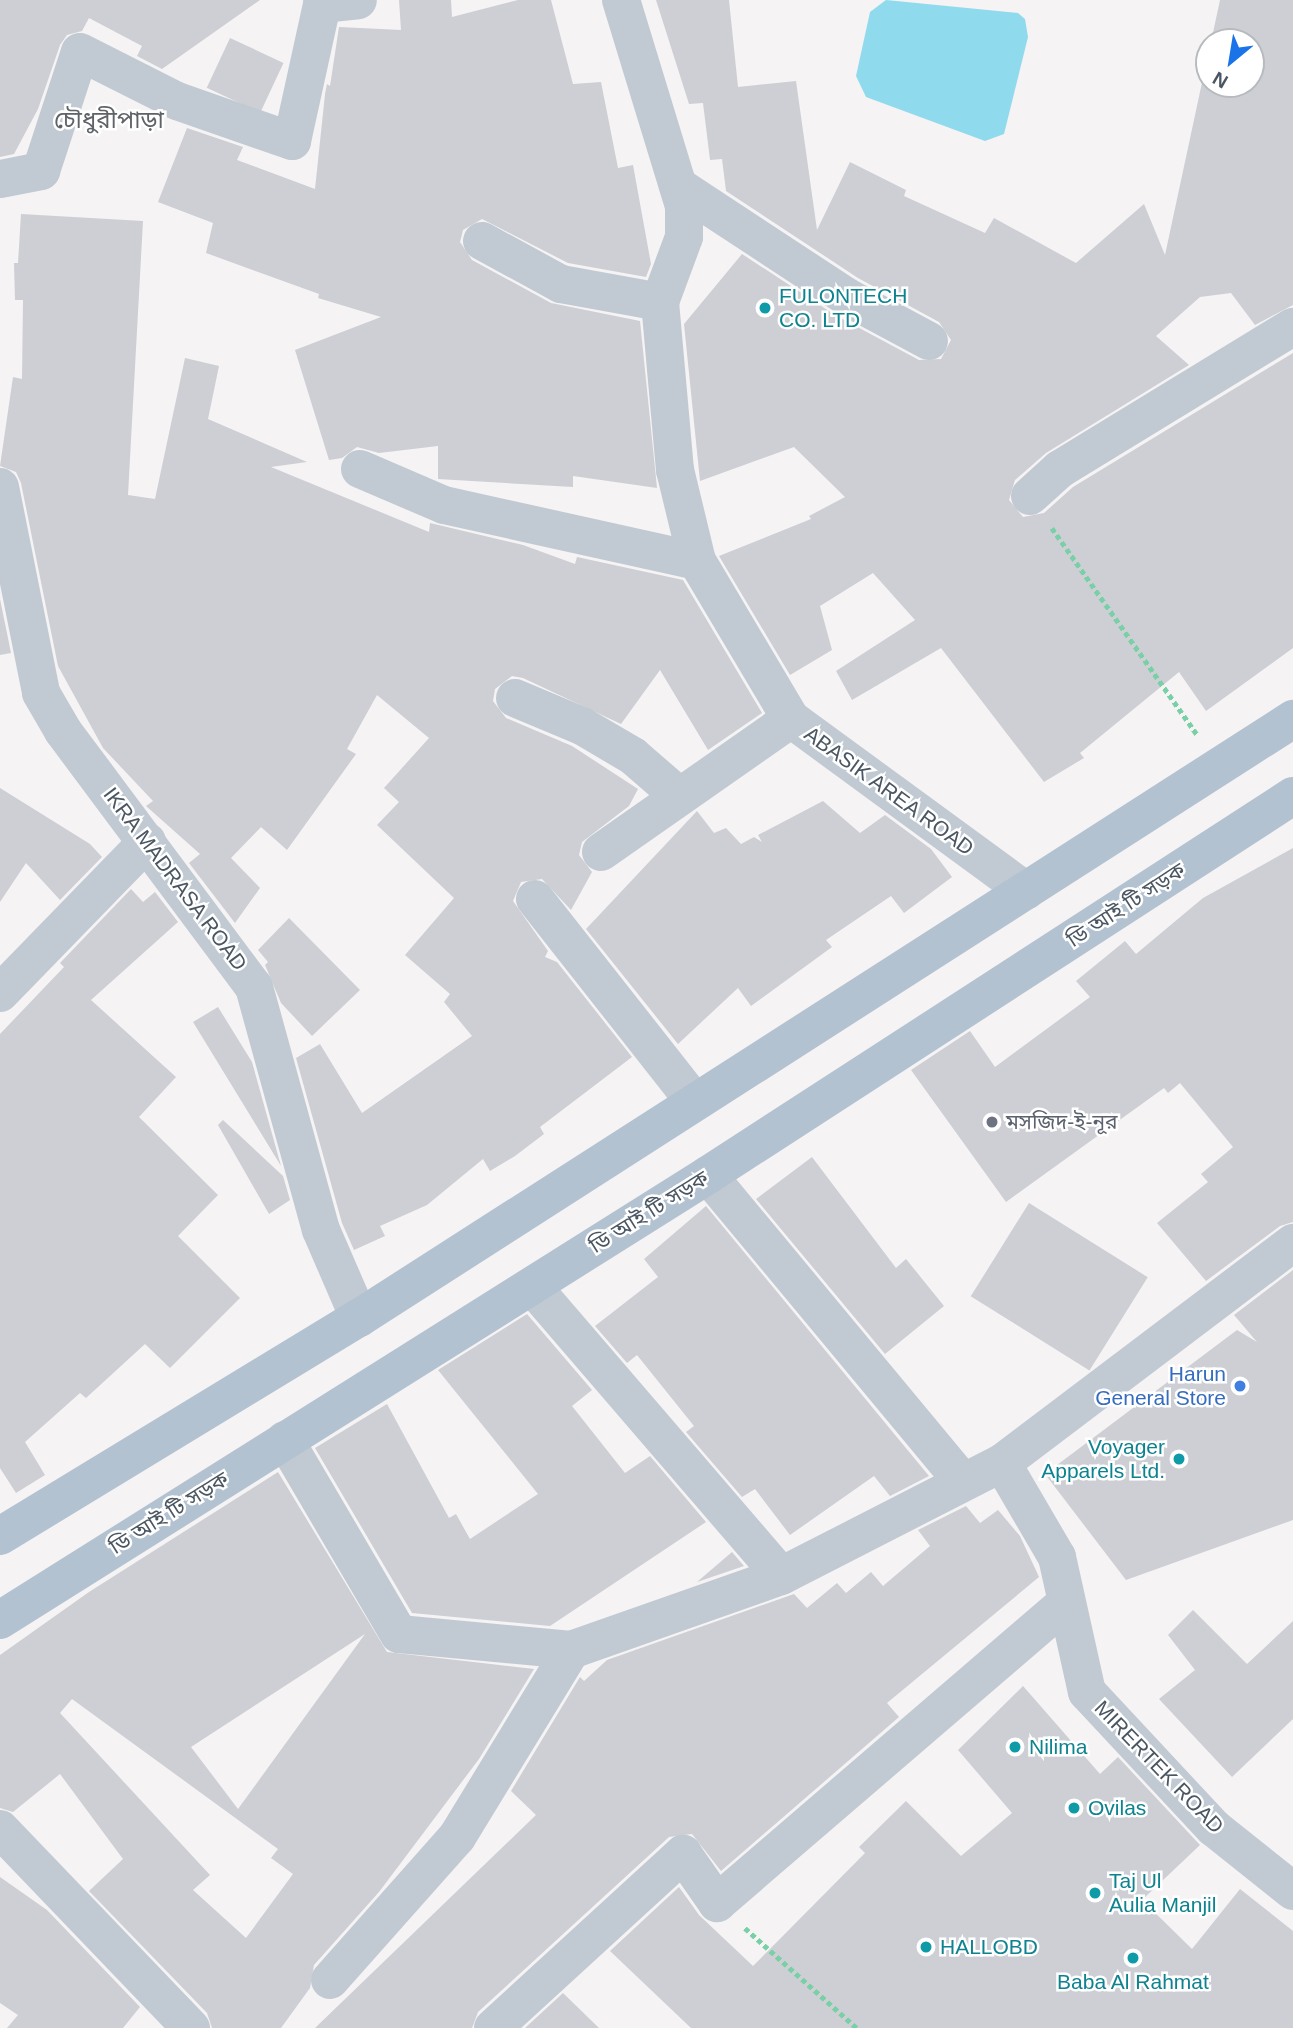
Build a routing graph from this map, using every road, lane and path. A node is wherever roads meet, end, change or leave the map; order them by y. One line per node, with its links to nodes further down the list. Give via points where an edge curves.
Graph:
1 (358, 0): 3 (street, via 321,4 292,141 177,101 80,52 41,171)
2 (621, 0): 4 (street, ABASIK AREA ROAD)
3 (0, 179)
4 (678, 186): 6 (street, ABASIK AREA ROAD, via 684,206 684,237); 8 (street, via 847,297)
5 (481, 241): 6 (street, via 561,284)
6 (660, 302): 12 (street, ABASIK AREA ROAD, via 675,470)
7 (1293, 327): 11 (street, via 1060,469)
8 (929, 341)
9 (360, 469): 12 (street, via 444,505)
10 (0, 487): 19 (street, IKRA MADRASA ROAD, via 41,693)
11 (1030, 496): 16 (path)
12 (697, 561): 14 (street, ABASIK AREA ROAD)
13 (516, 698): 17 (street, via 582,726 633,756)
14 (791, 719): 17 (street); 21 (street, ABASIK AREA ROAD)
15 (1293, 719): 16 (main road)
16 (1219, 765): 21 (main road)
17 (679, 796): 20 (street)
18 (1293, 796): 25 (main road, ডি আই টি সড়ক)
19 (146, 842): 23 (street); 28 (street, IKRA MADRASA ROAD, via 254,987 321,1230)
20 (601, 852)
21 (1026, 891): 24 (main road)
22 (535, 899): 24 (street)
23 (0, 993)
24 (695, 1102): 28 (main road)
25 (708, 1175): 27 (main road, ডি আই টি সড়ক); 31 (street)
26 (1293, 1243): 30 (street)
27 (532, 1286): 29 (main road, ডি আই টি সড়ক); 33 (street)
28 (359, 1318): 32 (main road)
29 (285, 1440): 35 (main road, ডি আই টি সড়ক); 36 (street, via 399,1634)
30 (1002, 1463): 31 (street); 34 (street, MIRERTEK ROAD, via 1058,1557)
31 (962, 1481): 33 (street)
32 (0, 1536)
33 (781, 1576): 36 (street)
34 (1066, 1602): 38 (street, MIRERTEK ROAD, via 1087,1692 1214,1828); 39 (street)
35 (0, 1620)
36 (571, 1650): 40 (street, via 457,1838)
37 (0, 1829): 41 (street)
38 (1293, 1891)
39 (717, 1903): 42 (street, via 683,1854); 43 (path)
40 (330, 1980)
41 (191, 2028)
42 (493, 2028)
43 (857, 2028)

